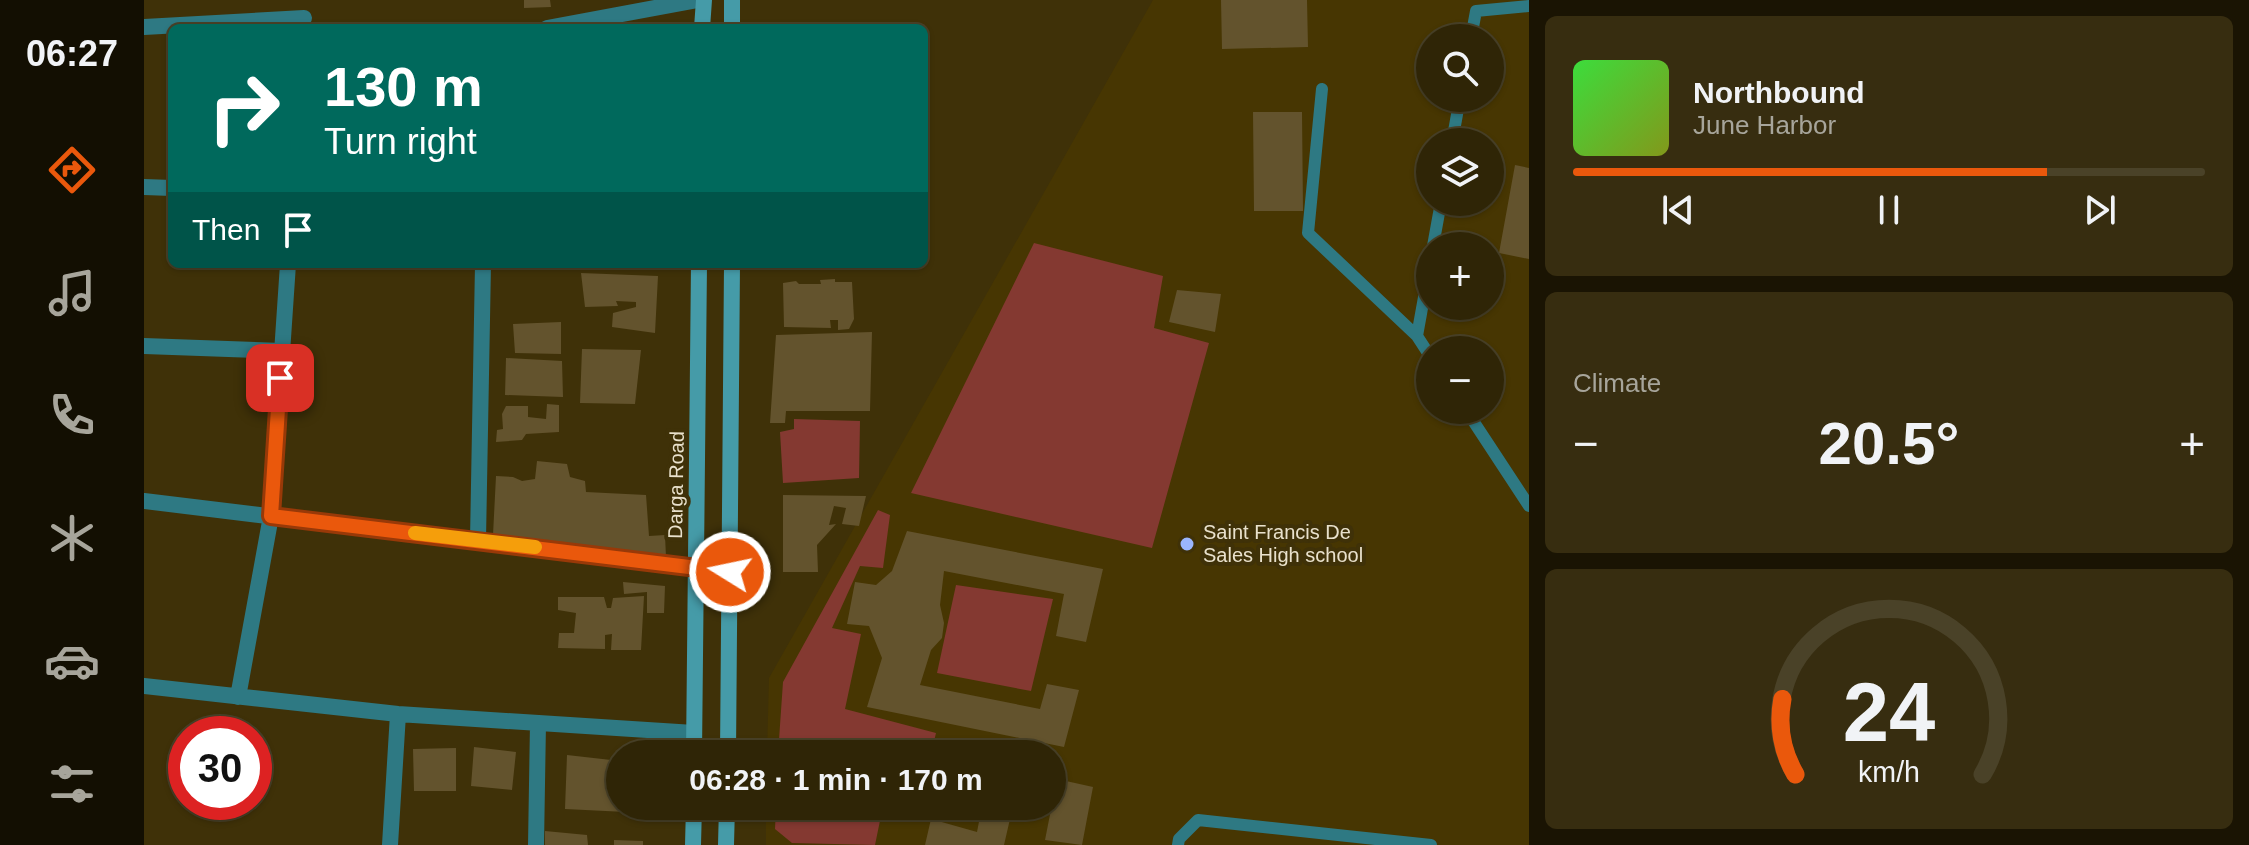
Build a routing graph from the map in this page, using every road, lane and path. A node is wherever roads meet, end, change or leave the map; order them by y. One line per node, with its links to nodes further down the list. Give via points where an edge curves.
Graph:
1 (306, 0): 5 (street)
2 (701, 0): 7 (street); 8 (main road)
3 (732, 0): 9 (main road)
4 (1529, 6): 10 (lane, via 1476,11)
5 (304, 23): 6 (street)
6 (264, 24)
7 (569, 24)
8 (702, 24)
9 (732, 24)
10 (1474, 24)
11 (168, 26): 12 (street)
12 (144, 27)
13 (1322, 89): 21 (lane, via 1308,233)
14 (144, 187): 15 (street)
15 (168, 188)
16 (288, 268): 23 (street)
17 (483, 268): 28 (street)
18 (699, 268): 29 (main road, Darga Road)
19 (732, 268): 30 (main road)
20 (1420, 320): 21 (lane)
21 (1417, 336)
22 (144, 346): 23 (street)
23 (282, 351): 27 (street)
24 (1475, 424): 26 (lane)
25 (144, 501): 27 (street)
26 (1529, 506)
27 (271, 516): 28 (street); 32 (street)
28 (478, 540): 29 (street)
29 (695, 565): 30 (street); 35 (main road, Darga Road)
30 (730, 572): 37 (main road)
31 (144, 686): 32 (street)
32 (238, 697): 33 (street)
33 (398, 714): 34 (street); 40 (street)
34 (538, 723): 35 (street); 41 (street)
35 (694, 733): 36 (main road, Darga Road)
36 (694, 740)
37 (728, 740)
38 (694, 820): 42 (main road)
39 (727, 820): 43 (main road)
40 (390, 845)
41 (536, 845)
42 (693, 845)
43 (726, 845)
44 (1178, 845): 45 (lane, via 1198,820)
45 (1431, 845)

